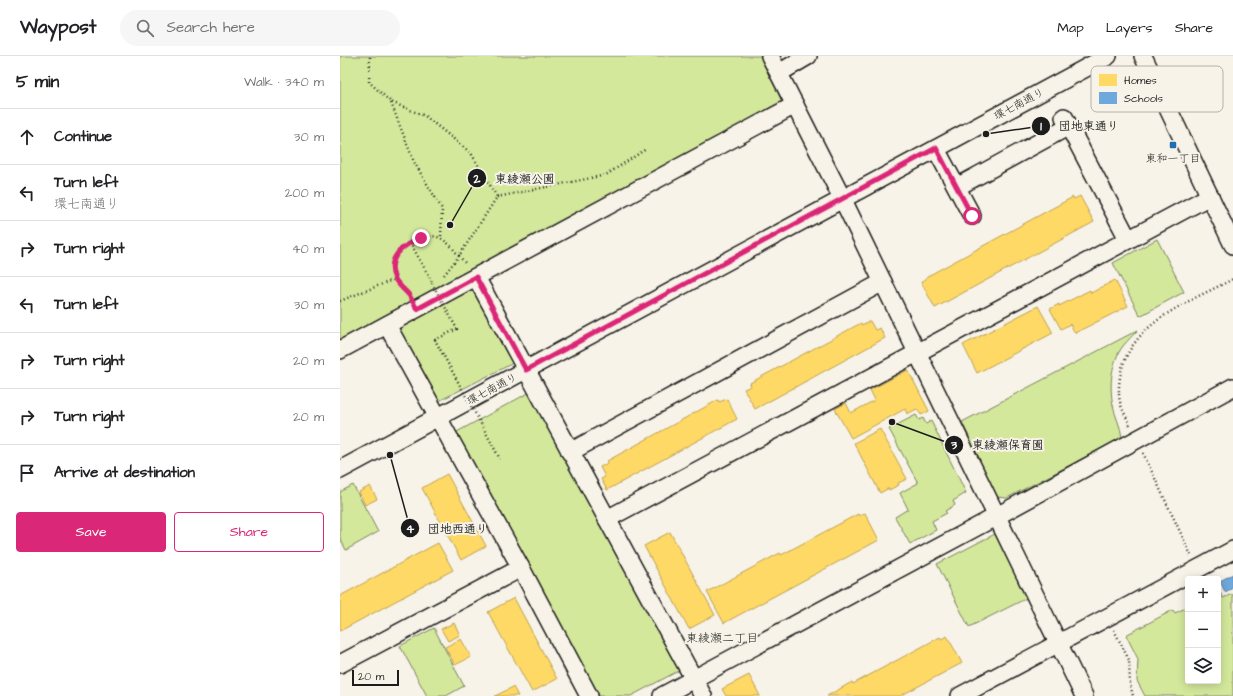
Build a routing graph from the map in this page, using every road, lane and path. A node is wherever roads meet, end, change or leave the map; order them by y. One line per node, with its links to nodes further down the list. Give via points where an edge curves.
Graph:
1 (370, 56): 8 (path, via 369,82)
2 (770, 56): 7 (street)
3 (808, 56): 7 (street)
4 (1108, 56): 11 (street, 環七南通り)
5 (1143, 56): 6 (street)
6 (1148, 66)
7 (779, 73): 9 (street)
8 (391, 102): 15 (path, via 425,116 471,153); 18 (path, via 414,162 442,209)
9 (795, 105): 16 (street); 22 (street)
10 (1170, 112): 14 (street)
11 (936, 148): 13 (street); 16 (street, 環七南通り)
12 (646, 149): 15 (path, via 606,175)
13 (957, 187): 17 (street); 19 (street, via 1066,122)
14 (1210, 196): 19 (street); 21 (street)
15 (497, 198): 18 (path, via 459,256 452,246)
16 (843, 200): 24 (street); 30 (street, 環七南通り)
17 (972, 216)
18 (441, 238): 20 (path, via 432,236)
19 (1128, 239): 29 (street)
20 (410, 242): 23 (path, via 398,252 392,266); 34 (path, bridge, via 457,329 436,340)
21 (1233, 245)
22 (476, 277): 26 (street); 30 (street)
23 (395, 279): 25 (path); 26 (path)
24 (883, 282): 29 (street); 33 (street)
25 (340, 301)
26 (417, 309): 27 (street)
27 (387, 325): 28 (street); 32 (street)
28 (340, 350)
29 (918, 352): 36 (street); 37 (street)
30 (526, 370): 32 (street, 環七南通り); 33 (street)
31 (1233, 387): 36 (street)
32 (438, 418): 35 (street, 環七南通り); 39 (street)
33 (570, 452): 37 (street)
34 (500, 458)
35 (340, 470)
36 (997, 516): 41 (street); 43 (street)
37 (606, 519): 43 (street)
38 (1233, 550): 41 (street)
39 (521, 568): 42 (street); 44 (street)
40 (1120, 626): 49 (path, via 1113,629 1129,660)
41 (1058, 643): 47 (street); 48 (street)
42 (340, 664)
43 (694, 679): 45 (street); 46 (street)
44 (588, 696)
45 (662, 696)
46 (703, 696)
47 (960, 696)
48 (1084, 696)
49 (1133, 696)

